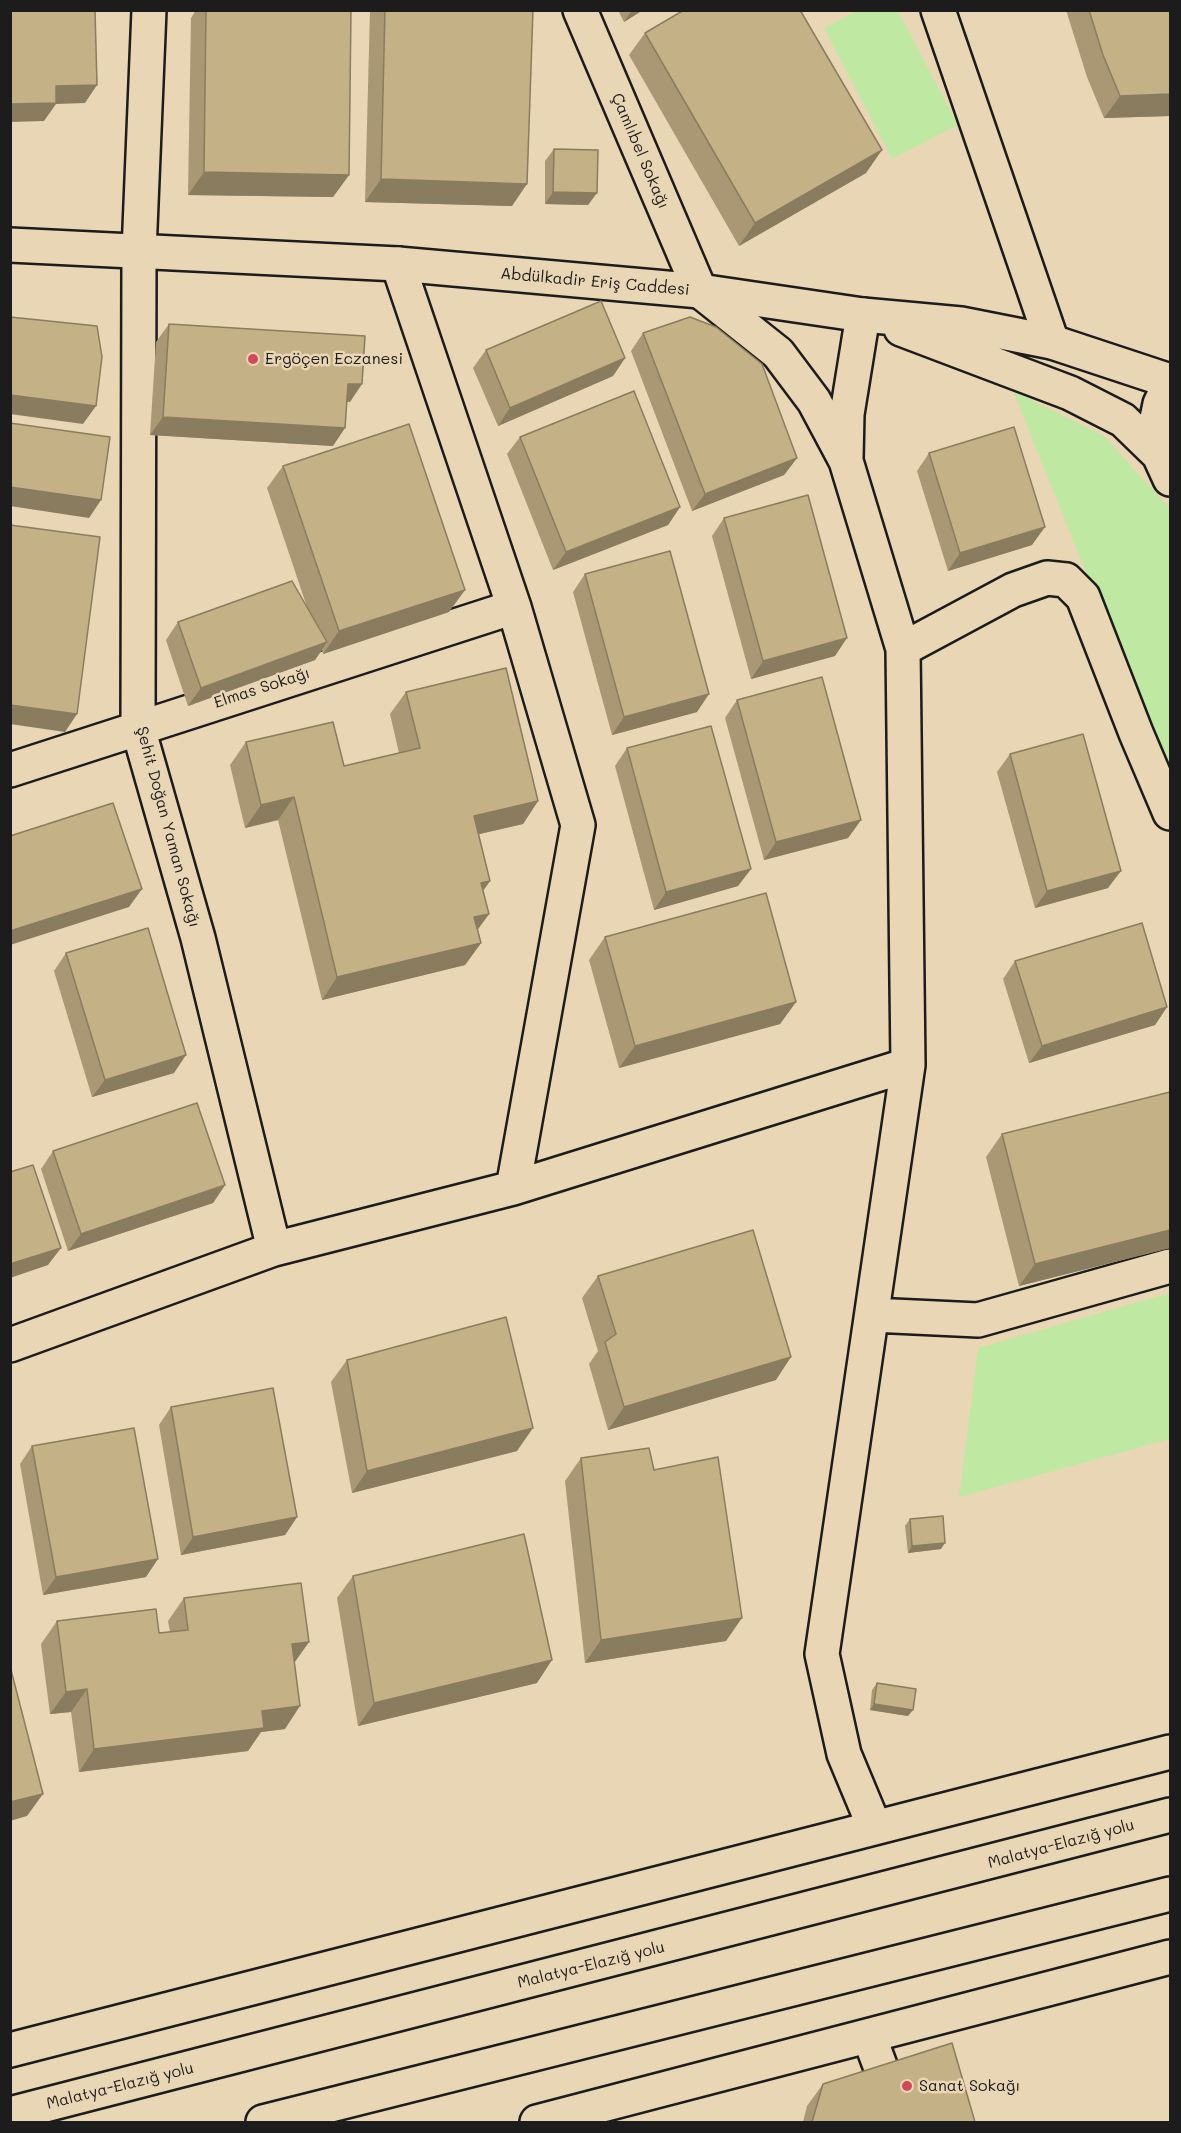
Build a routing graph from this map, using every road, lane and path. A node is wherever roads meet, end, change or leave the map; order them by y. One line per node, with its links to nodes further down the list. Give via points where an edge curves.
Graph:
1 (149, 10): 5 (main road, Şehit Doğan Yaman Sokağı)
2 (580, 10): 7 (main road, Çamlıbel Sokağı)
3 (938, 10): 9 (main road)
4 (10, 245): 5 (main road, Abdülkadir Eriş Caddesi)
5 (139, 252): 6 (main road, Abdülkadir Eriş Caddesi); 15 (main road, Şehit Doğan Yaman Sokağı)
6 (398, 264): 7 (main road, Abdülkadir Eriş Caddesi); 13 (main road)
7 (700, 291): 8 (main road, Abdülkadir Eriş Caddesi); 11 (main road, via 778,353 814,400)
8 (863, 315): 9 (main road, Abdülkadir Eriş Caddesi, via 961,324); 11 (main road, via 847,414); 12 (main road, via 1070,393 1123,420)
9 (1052, 342): 10 (main road, Abdülkadir Eriş Caddesi)
10 (1170, 382): 12 (main road, via 1155,428)
11 (846, 461): 14 (main road)
12 (1165, 467)
13 (514, 607): 15 (main road, Elmas Sokağı); 19 (main road, via 578,825)
14 (903, 649): 17 (main road, via 1013,590 1047,578 1066,580 1083,597); 18 (main road)
15 (138, 728): 16 (main road, Elmas Sokağı); 20 (main road, Şehit Doğan Yaman Sokağı, via 198,938)
16 (10, 770)
17 (1170, 813)
18 (908, 1065): 19 (main road); 22 (main road)
19 (513, 1188): 20 (main road)
20 (274, 1249): 23 (main road)
21 (1170, 1266): 22 (main road, via 978,1320)
22 (872, 1315): 26 (main road, via 822,1654 844,1754)
23 (10, 1345)
24 (1170, 1752): 26 (main road)
25 (1170, 1815): 31 (main road, Malatya-Elazığ yolu)
26 (874, 1826): 30 (main road)
27 (1170, 1894): 32 (main road)
28 (1170, 1957): 29 (main road)
29 (868, 2036): 33 (main road); 34 (main road)
30 (10, 2050)
31 (10, 2114)
32 (263, 2122)
33 (537, 2122)
34 (901, 2122)

